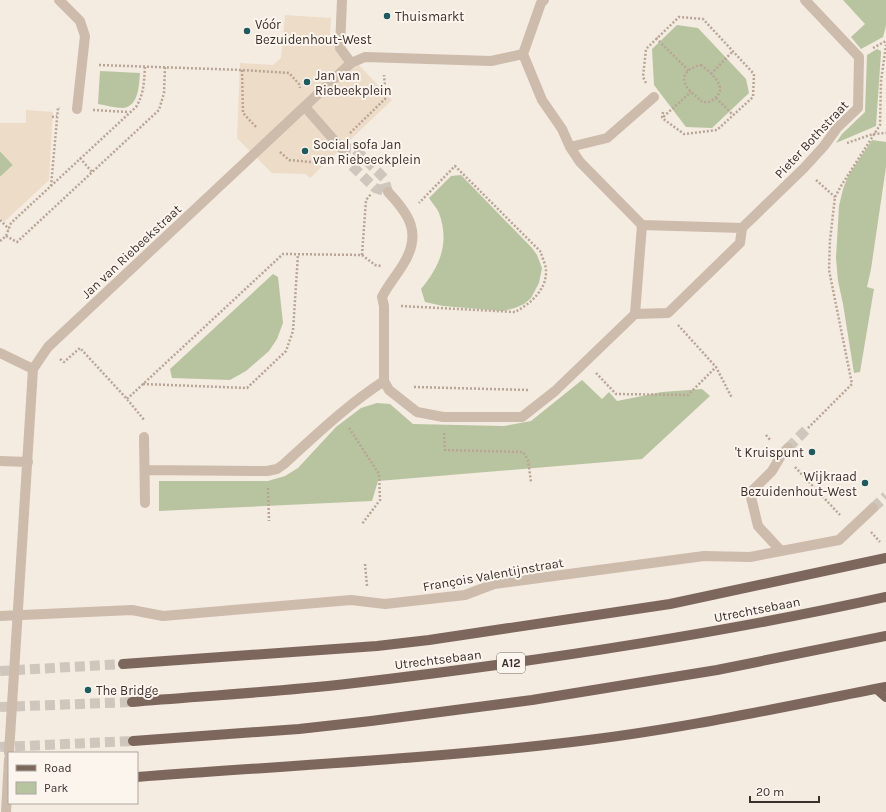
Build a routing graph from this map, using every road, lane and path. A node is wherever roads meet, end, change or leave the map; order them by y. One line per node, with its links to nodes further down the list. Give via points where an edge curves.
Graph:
1 (60, 0): 9 (street, via 80,21 85,36)
2 (342, 0): 10 (street, via 340,48)
3 (544, 0): 8 (street, via 541,2)
4 (805, 0): 26 (street, Pieter Bothstraat, via 859,57 858,108 836,128)
5 (656, 38): 7 (path, via 679,17 703,20); 13 (path); 15 (path, via 646,49 643,77)
6 (886, 45): 25 (path, via 881,81 880,125)
7 (732, 52): 14 (path); 20 (path, via 754,74 753,97)
8 (523, 54): 10 (street, via 491,61 365,57); 27 (street, via 542,100 562,129)
9 (82, 64): 11 (path); 18 (street)
10 (351, 64): 17 (street)
11 (145, 67): 12 (path); 19 (path, via 141,99)
12 (165, 67): 17 (path, via 289,73 299,84); 31 (path, via 164,93 159,110)
13 (689, 71): 14 (path, via 702,65); 16 (path, via 685,83 691,92 702,102)
14 (711, 74): 16 (path, via 720,86)
15 (654, 97): 27 (street, via 607,138)
16 (716, 98): 20 (path)
17 (305, 107): 28 (street); 49 (street, Jan van Riebeekstraat)
18 (77, 109): 19 (path); 21 (path, via 58,108)
19 (129, 112): 29 (path)
20 (733, 115): 23 (path, via 717,130 684,134)
21 (57, 116): 22 (path); 32 (path)
22 (52, 117)
23 (662, 118)
24 (886, 133): 25 (path)
25 (873, 134): 26 (path, via 835,148); 35 (path)
26 (824, 146): 30 (street, Pieter Bothstraat)
27 (570, 147): 38 (street, via 580,162)
28 (341, 148)
29 (80, 158): 31 (path); 32 (path)
30 (804, 168): 35 (path); 39 (street, Pieter Bothstraat)
31 (92, 172): 41 (path, via 17,242)
32 (51, 186): 40 (path, via 11,223)
33 (375, 188): 44 (path, via 366,200)
34 (388, 192): 36 (street)
35 (835, 198): 61 (path, via 829,270 852,384)
36 (407, 215): 45 (street, via 412,226 412,246); 46 (path, via 455,166 541,252 546,270 544,283 534,299 515,312)
37 (0, 220): 40 (path)
38 (642, 225): 39 (street); 48 (street)
39 (742, 228): 47 (street, Pieter Bothstraat, via 740,243)
40 (9, 229): 41 (path)
41 (6, 236): 42 (path)
42 (0, 241)
43 (298, 254): 44 (path); 54 (path, via 283,254); 54 (path, via 293,331 286,351 247,388)
44 (362, 255): 45 (path, via 375,265)
45 (399, 270): 46 (street, via 382,297)
46 (384, 306): 55 (street)
47 (668, 313): 48 (street); 52 (path)
48 (634, 314): 51 (street)
49 (48, 348): 53 (street, Jan van Riebeekstraat); 58 (path, via 64,362 80,348)
50 (0, 353): 53 (street)
51 (584, 362): 52 (path, via 616,394 688,395); 56 (street)
52 (716, 368): 57 (path)
53 (33, 369): 65 (street)
54 (143, 384): 58 (path)
55 (386, 385): 56 (path); 59 (street, via 362,395); 60 (street, via 417,412)
56 (555, 391): 60 (street, via 522,417)
57 (732, 398)
58 (127, 399): 62 (path, via 151,429)
59 (340, 413): 67 (street, via 284,464); 72 (path, via 379,474 380,500)
60 (442, 417): 68 (path, via 444,450 523,452 528,460)
61 (808, 428)
62 (144, 437): 66 (street)
63 (785, 451): 73 (path); 74 (street, via 772,471 750,493 758,526)
64 (0, 461): 65 (street)
65 (28, 462): 80 (street)
66 (144, 470): 67 (street); 69 (street)
67 (267, 471): 71 (path)
68 (531, 482)
69 (145, 503)
70 (873, 508): 73 (street, François Valentijnstraat)
71 (269, 521)
72 (362, 524)
73 (852, 528): 74 (street, François Valentijnstraat, via 840,540)
74 (781, 551): 78 (street, François Valentijnstraat, via 750,557 704,556 494,584 465,595 384,604)
75 (886, 558): 82 (main road, via 670,604 428,640)
76 (365, 564): 78 (path)
77 (886, 598): 85 (main road, Utrechtsebaan / A12, via 696,634 522,662 344,684)
78 (369, 602): 80 (street, François Valentijnstraat, via 351,600 163,616 132,610)
79 (0, 616): 80 (street, François Valentijnstraat)
80 (18, 616): 87 (street)
81 (886, 636): 86 (main road, via 717,670 532,700 306,728)
82 (123, 664)
83 (882, 688): 84 (main road); 89 (main road, via 690,724 573,742)
84 (886, 697)
85 (132, 702)
86 (133, 741)
87 (9, 752)
88 (8, 777): 90 (street)
89 (138, 777)
90 (6, 812)

